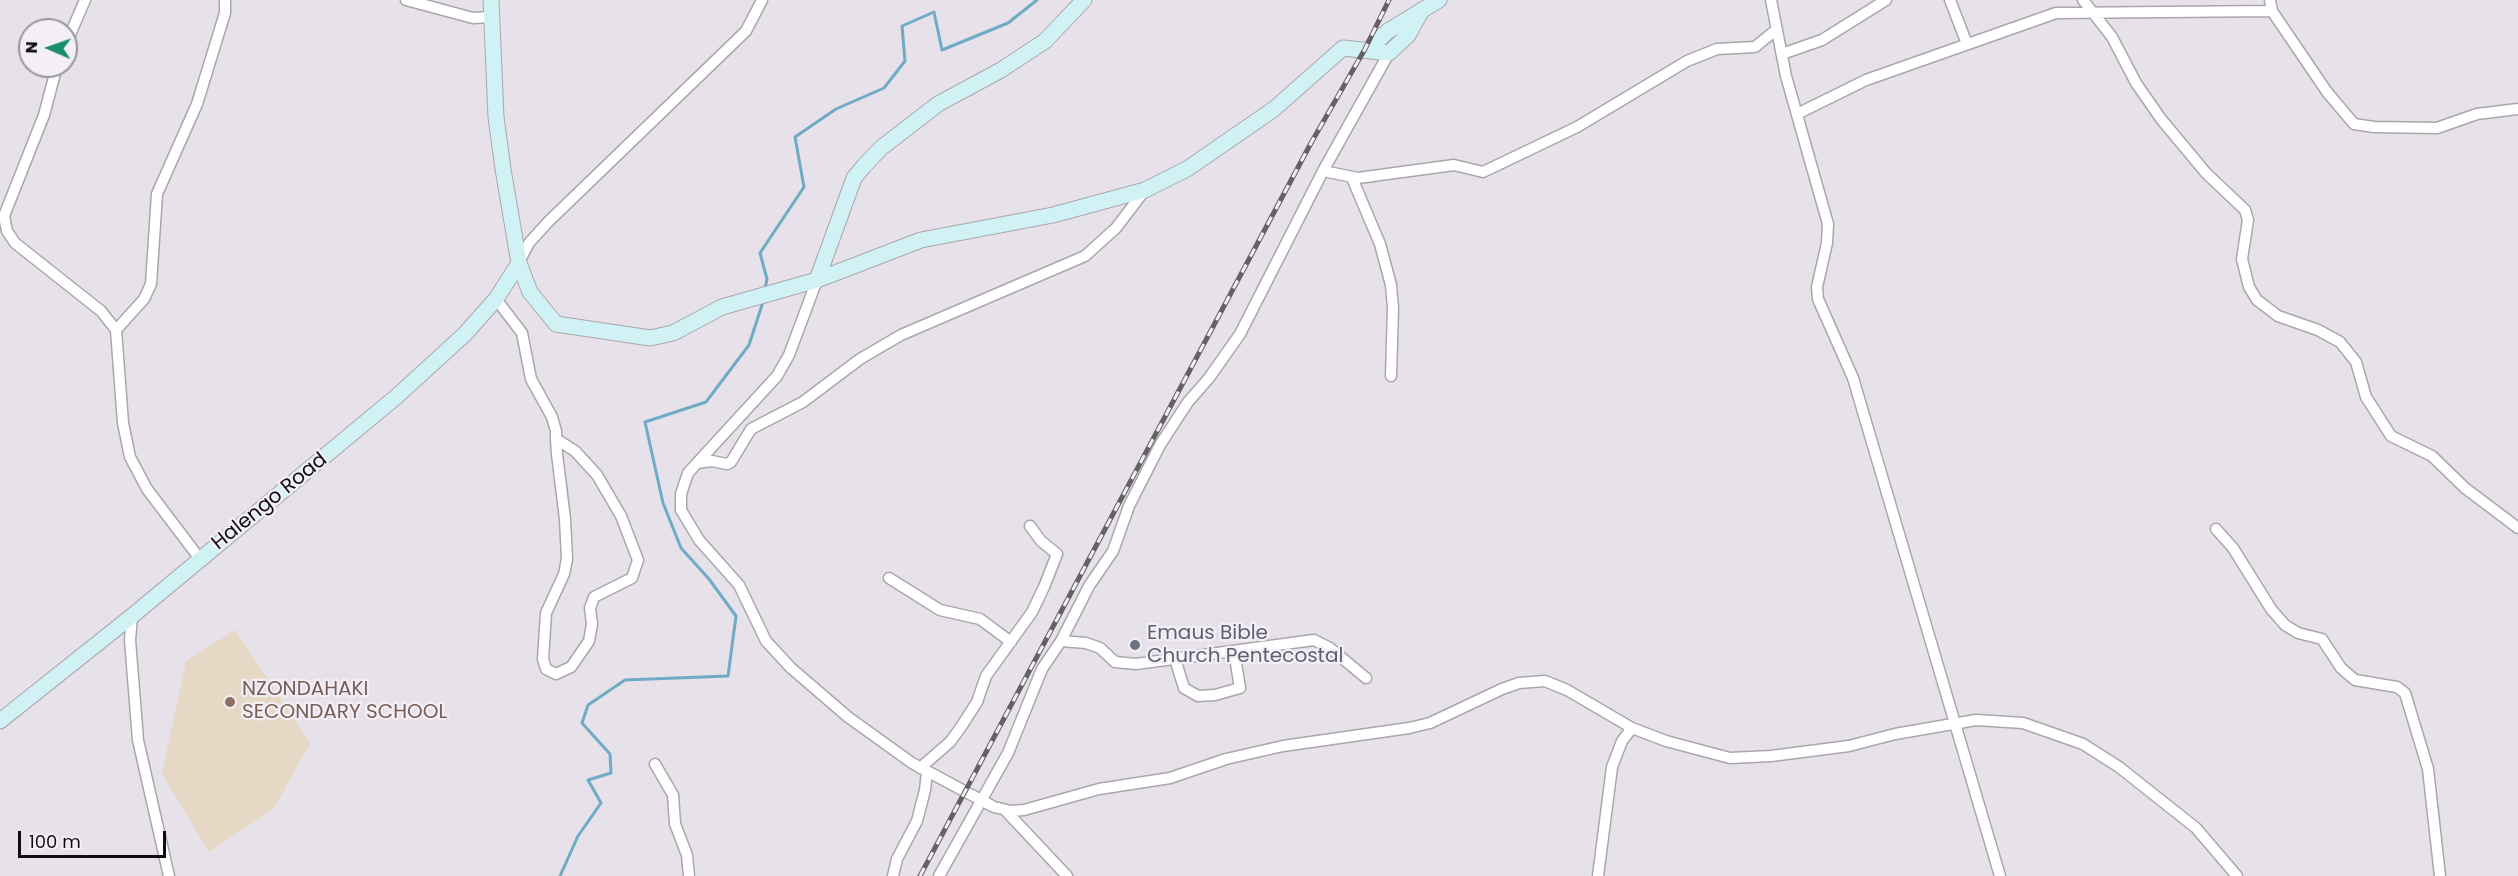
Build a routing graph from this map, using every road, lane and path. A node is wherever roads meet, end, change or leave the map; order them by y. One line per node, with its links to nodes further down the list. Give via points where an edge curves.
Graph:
1 (85, 0): 16 (street)
2 (225, 0): 31 (street, via 225,14 196,104 157,194 151,284 144,299)
3 (406, 0): 15 (street, via 464,16)
4 (491, 0): 15 (street)
5 (762, 0): 28 (street, via 746,31 548,222 529,243)
6 (1084, 0): 29 (street, via 1045,41 938,104 864,165 854,178)
7 (1439, 0): 13 (street)
8 (1771, 0): 17 (street)
9 (1886, 0): 21 (street, via 1822,40)
10 (1950, 0): 18 (street)
11 (2083, 0): 14 (street)
12 (2271, 6): 14 (street, via 2184,14); 23 (street, via 2327,92 2354,124 2437,128 2477,114)
13 (1422, 10): 19 (street, via 1388,31); 20 (street, via 1408,35)
14 (2092, 11): 18 (street, via 2056,13); 36 (street, via 2161,119 2211,178 2245,210 2248,220 2242,259 2246,280 2257,300 2278,316 2340,342 2355,362 2366,397 2391,436 2432,456 2465,488)
15 (491, 17): 28 (street, via 496,117)
16 (77, 18)
17 (1777, 29): 21 (street); 26 (street, via 1755,47 1717,49 1687,61 1568,132 1483,172 1454,165)
18 (1967, 44): 24 (street, via 1848,87)
19 (1368, 50): 20 (street); 27 (street, via 1340,50 1274,109 1187,169)
20 (1389, 53): 25 (street)
21 (1782, 54): 24 (street)
22 (54, 78): 31 (street, via 44,115 4,216 7,231 15,243 101,311)
23 (2518, 109)
24 (1797, 114): 47 (street, via 1828,224 1818,299 1853,378)
25 (1323, 171): 26 (street); 41 (street, via 1233,345 1160,445 1129,506 1113,551 1089,586)
26 (1352, 178): 32 (street, via 1380,244 1391,285)
27 (1145, 190): 29 (street, via 1063,212 921,240); 34 (street, via 1116,228 1085,256 901,335 860,359 802,402 751,429 727,465)
28 (519, 262): 29 (street, via 530,292 556,324 640,338 660,338 722,307); 30 (street, Halengo Road)
29 (811, 282): 34 (street, via 789,355 777,376)
30 (496, 299): 33 (street, via 522,333 531,379 552,417); 38 (street, Halengo Road, via 465,334 396,397)
31 (116, 330): 38 (street, via 123,423 130,457 147,489)
32 (1390, 376)
33 (556, 439): 33 (street, via 586,461 603,484 638,560 632,578 594,597 589,641 571,667 556,674 546,669 543,659 546,613 567,560)
34 (697, 463): 50 (street, via 688,473 681,494 683,516 739,585 766,641 848,717)
35 (1030, 526): 42 (street, via 1057,557 1032,612)
36 (2518, 528)
37 (2216, 529): 61 (street, via 2239,555 2271,609 2285,624 2298,633 2322,639 2341,668 2355,680 2397,687 2405,693 2428,769)
38 (200, 559): 40 (street, Halengo Road)
39 (889, 578): 42 (street, via 940,610 980,619)
40 (132, 616): 46 (street, Halengo Road); 53 (street, via 130,640 138,740)
41 (1061, 641): 44 (street, via 1100,648 1115,662 1125,664); 51 (street, via 1040,674 1008,753)
42 (1011, 642): 50 (street, via 986,676 978,702 953,739)
43 (1234, 651): 44 (street); 44 (street, via 1240,688 1215,695 1198,696 1184,688); 45 (street, via 1314,640)
44 (1175, 659)
45 (1366, 678)
46 (0, 721)
47 (1955, 725): 48 (street, via 1849,746 1743,758 1696,750); 59 (street); 60 (street, via 1976,720 2010,721 2083,744 2187,819)
48 (1632, 728): 52 (street, via 1554,683 1532,681 1502,689 1430,723 1283,746 1226,759 1170,778 1099,789 1024,810); 58 (street, via 1615,754 1612,767)
49 (656, 764): 54 (street, via 673,795 675,824 687,855)
50 (923, 770): 51 (street); 55 (street, via 917,821 897,859)
51 (981, 801): 52 (street); 56 (street)
52 (1005, 810): 57 (street)
53 (169, 876)
54 (689, 876)
55 (893, 876)
56 (939, 876)
57 (1067, 876)
58 (1598, 876)
59 (2000, 876)
60 (2237, 876)
61 (2440, 876)

